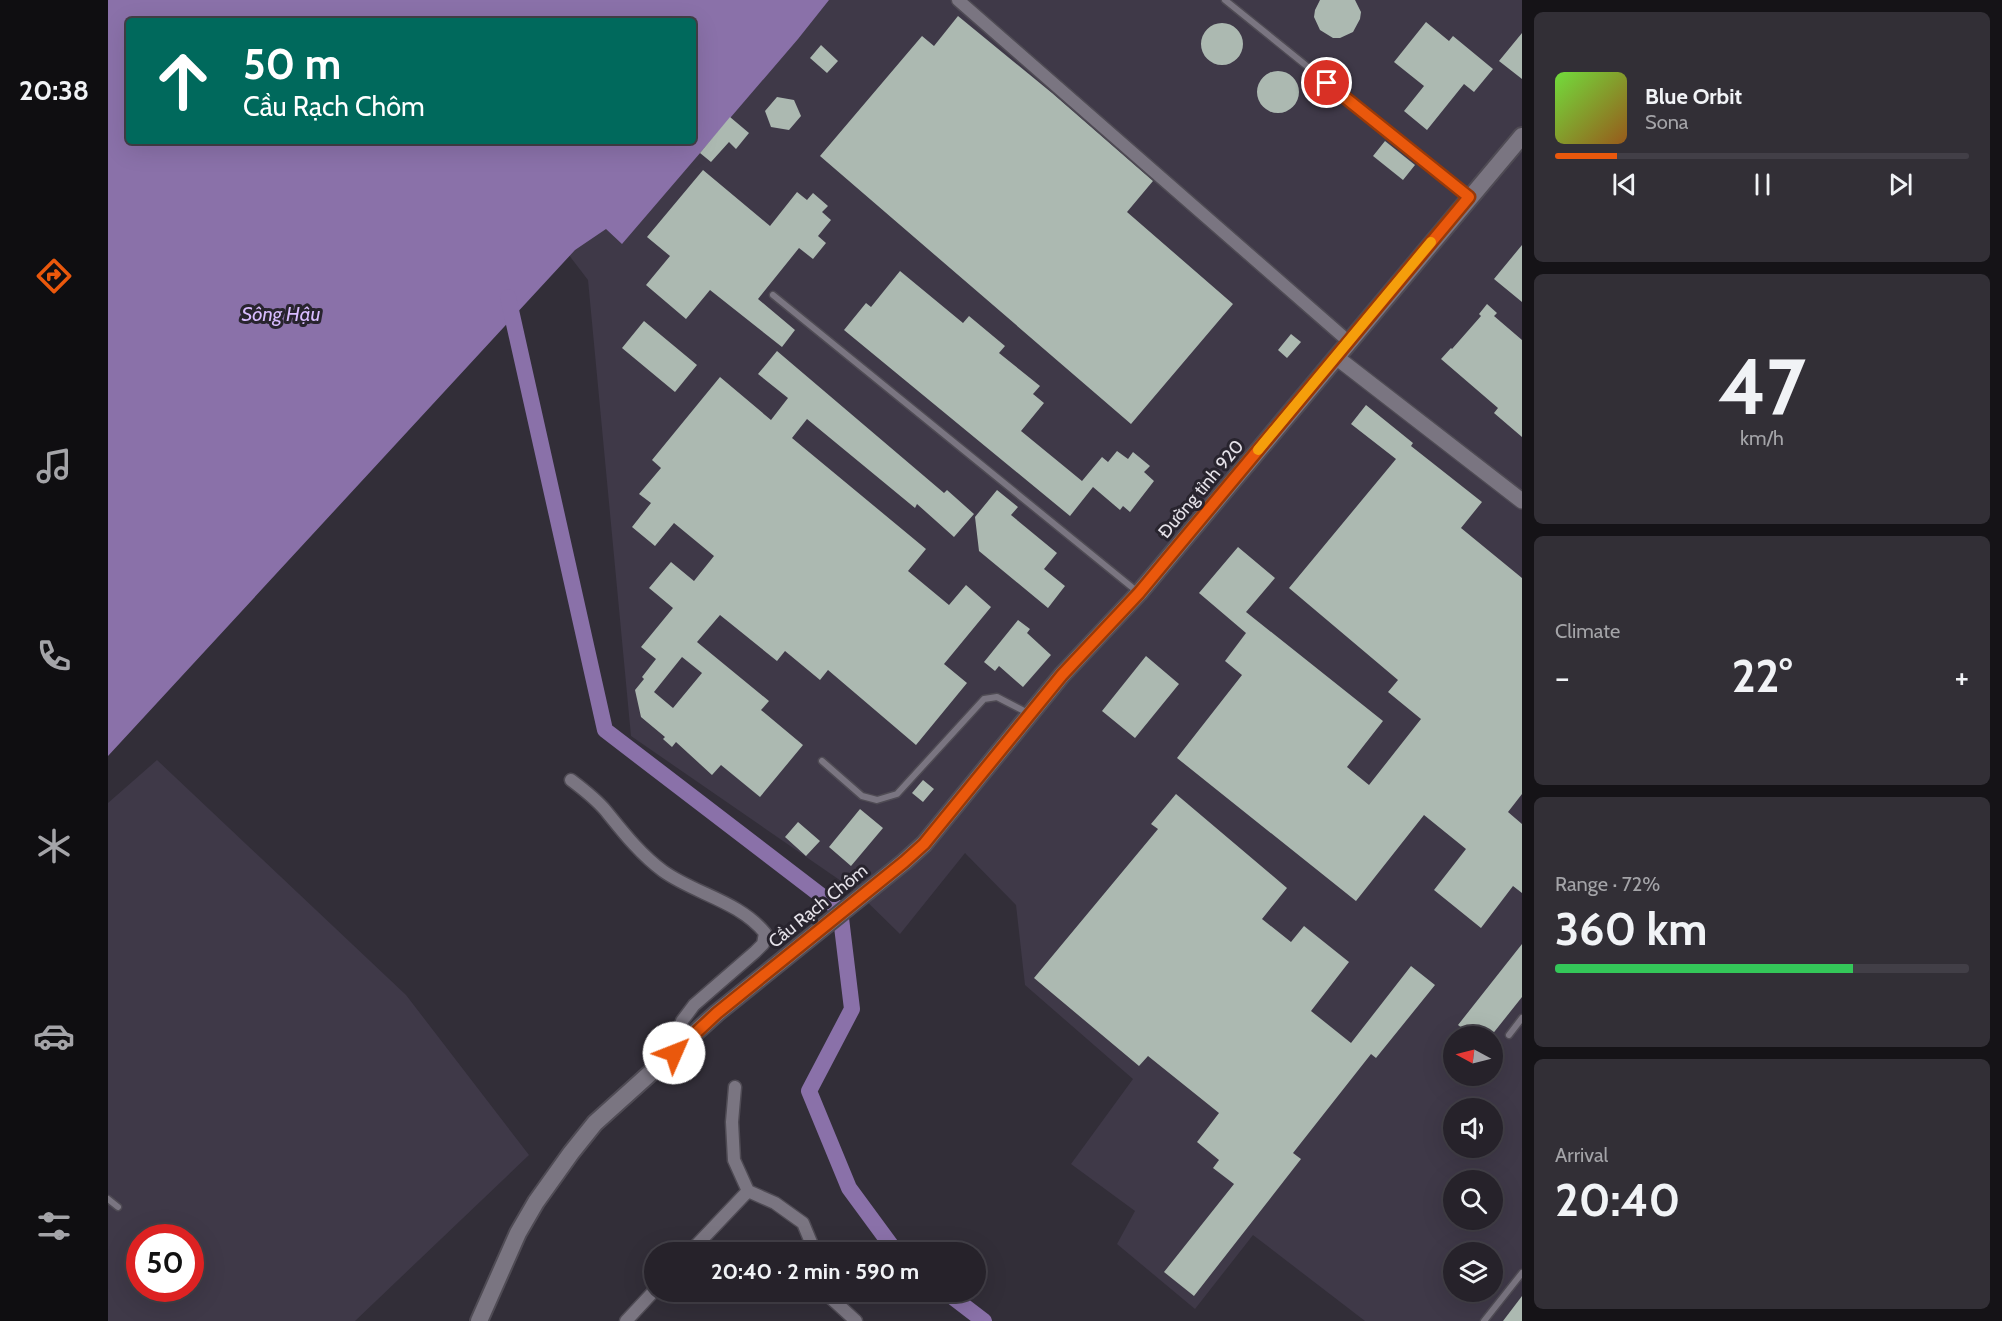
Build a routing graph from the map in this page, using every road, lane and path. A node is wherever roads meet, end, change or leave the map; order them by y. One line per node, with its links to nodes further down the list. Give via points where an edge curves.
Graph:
1 (958, 0): 6 (street)
2 (1225, 0): 4 (lane)
3 (1522, 136): 4 (main road, Đường tỉnh 920)
4 (1469, 197): 6 (main road, Đường tỉnh 920)
5 (773, 295): 9 (lane)
6 (1348, 341): 7 (main road, Đường tỉnh 920)
7 (1336, 357): 8 (street); 9 (main road, Đường tỉnh 920)
8 (1522, 501)
9 (1139, 593): 10 (main road, Đường tỉnh 920)
10 (1030, 714): 11 (lane, via 996,697 984,699 897,794 877,800 862,796); 13 (main road, Đường tỉnh 920, via 924,844)
11 (822, 761)
12 (571, 780): 16 (street, via 605,809 625,836 662,870 738,910 765,933 763,944 688,1013 682,1021)
13 (904, 862): 16 (main road, Cầu Rạch Chôm, via 717,1013)
14 (1522, 1018): 15 (lane)
15 (1509, 1035)
16 (674, 1053): 26 (main road, via 595,1123 552,1179 518,1233)
17 (735, 1087): 18 (street, via 734,1160)
18 (748, 1191): 21 (street); 22 (street, via 775,1203 803,1223)
19 (108, 1199): 20 (lane)
20 (118, 1208)
21 (700, 1242)
22 (811, 1242)
23 (1522, 1273): 29 (lane)
24 (644, 1302): 27 (street)
25 (835, 1302): 28 (street)
26 (479, 1321)
27 (626, 1321)
28 (856, 1321)
29 (1484, 1321)

